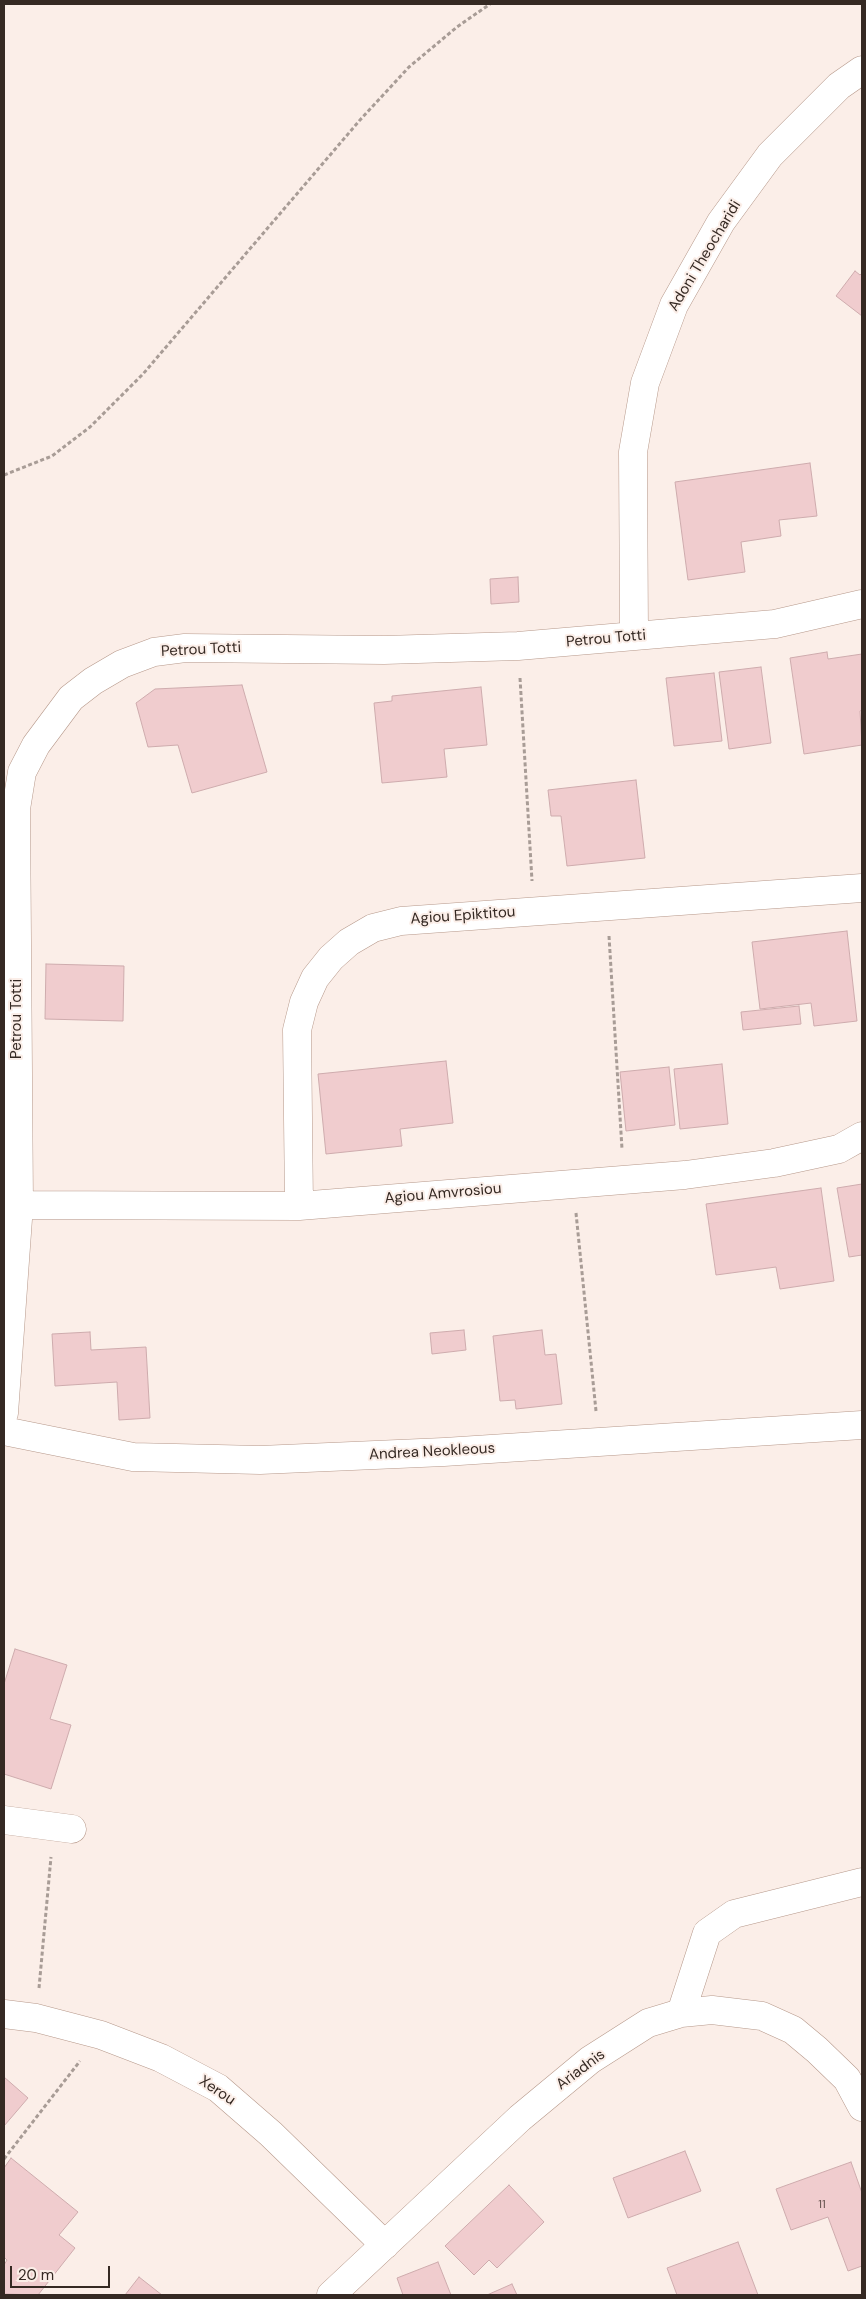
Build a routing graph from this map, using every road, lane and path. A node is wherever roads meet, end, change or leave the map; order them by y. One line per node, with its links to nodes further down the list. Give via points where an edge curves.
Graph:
1 (490, 4): 3 (path, via 410,67 360,120 143,374 90,427 52,456)
2 (862, 70): 5 (street, Adoni Theocharidi, via 839,86 770,155 722,222 674,305 645,383 633,452)
3 (4, 475)
4 (862, 604): 5 (street, Petrou Totti, via 775,624)
5 (634, 636): 6 (street, Petrou Totti)
6 (518, 646): 9 (path); 13 (street, Petrou Totti, via 384,650 185,648 154,652 122,664 71,698 36,745 22,772 16,809)
7 (862, 888): 8 (street, Agiou Epiktitou)
8 (608, 906): 9 (street, Agiou Epiktitou); 11 (path)
9 (534, 912): 14 (street, Agiou Epiktitou, via 401,921 373,928 349,942 315,978 304,1002 297,1030)
10 (862, 1136): 11 (street, Agiou Amvrosiou, via 839,1149 774,1163)
11 (624, 1180): 12 (street, Agiou Amvrosiou)
12 (573, 1184): 14 (street, Agiou Amvrosiou); 18 (path)
13 (19, 1205): 14 (street, Agiou Amvrosiou); 15 (street, Petrou Totti)
14 (299, 1206)
15 (4, 1413)
16 (862, 1425): 18 (street, Andrea Neokleous)
17 (4, 1431): 18 (street, Andrea Neokleous, via 133,1456 260,1460)
18 (600, 1442)
19 (4, 1820): 20 (street)
20 (63, 1828): 24 (path)
21 (862, 1882): 22 (street, via 734,1914 707,1933)
22 (681, 2013): 26 (street, Ariadnis, via 712,2010 762,2016 793,2030 847,2079); 28 (street, Ariadnis, via 648,2023 590,2060 520,2118)
23 (4, 2014): 24 (street, Xerou)
24 (36, 2018): 25 (street, Xerou)
25 (101, 2034): 27 (path); 28 (street, Xerou, via 161,2058 218,2088 271,2134)
26 (862, 2108)
27 (4, 2159)
28 (385, 2245): 29 (street, Ariadnis)
29 (331, 2295)

